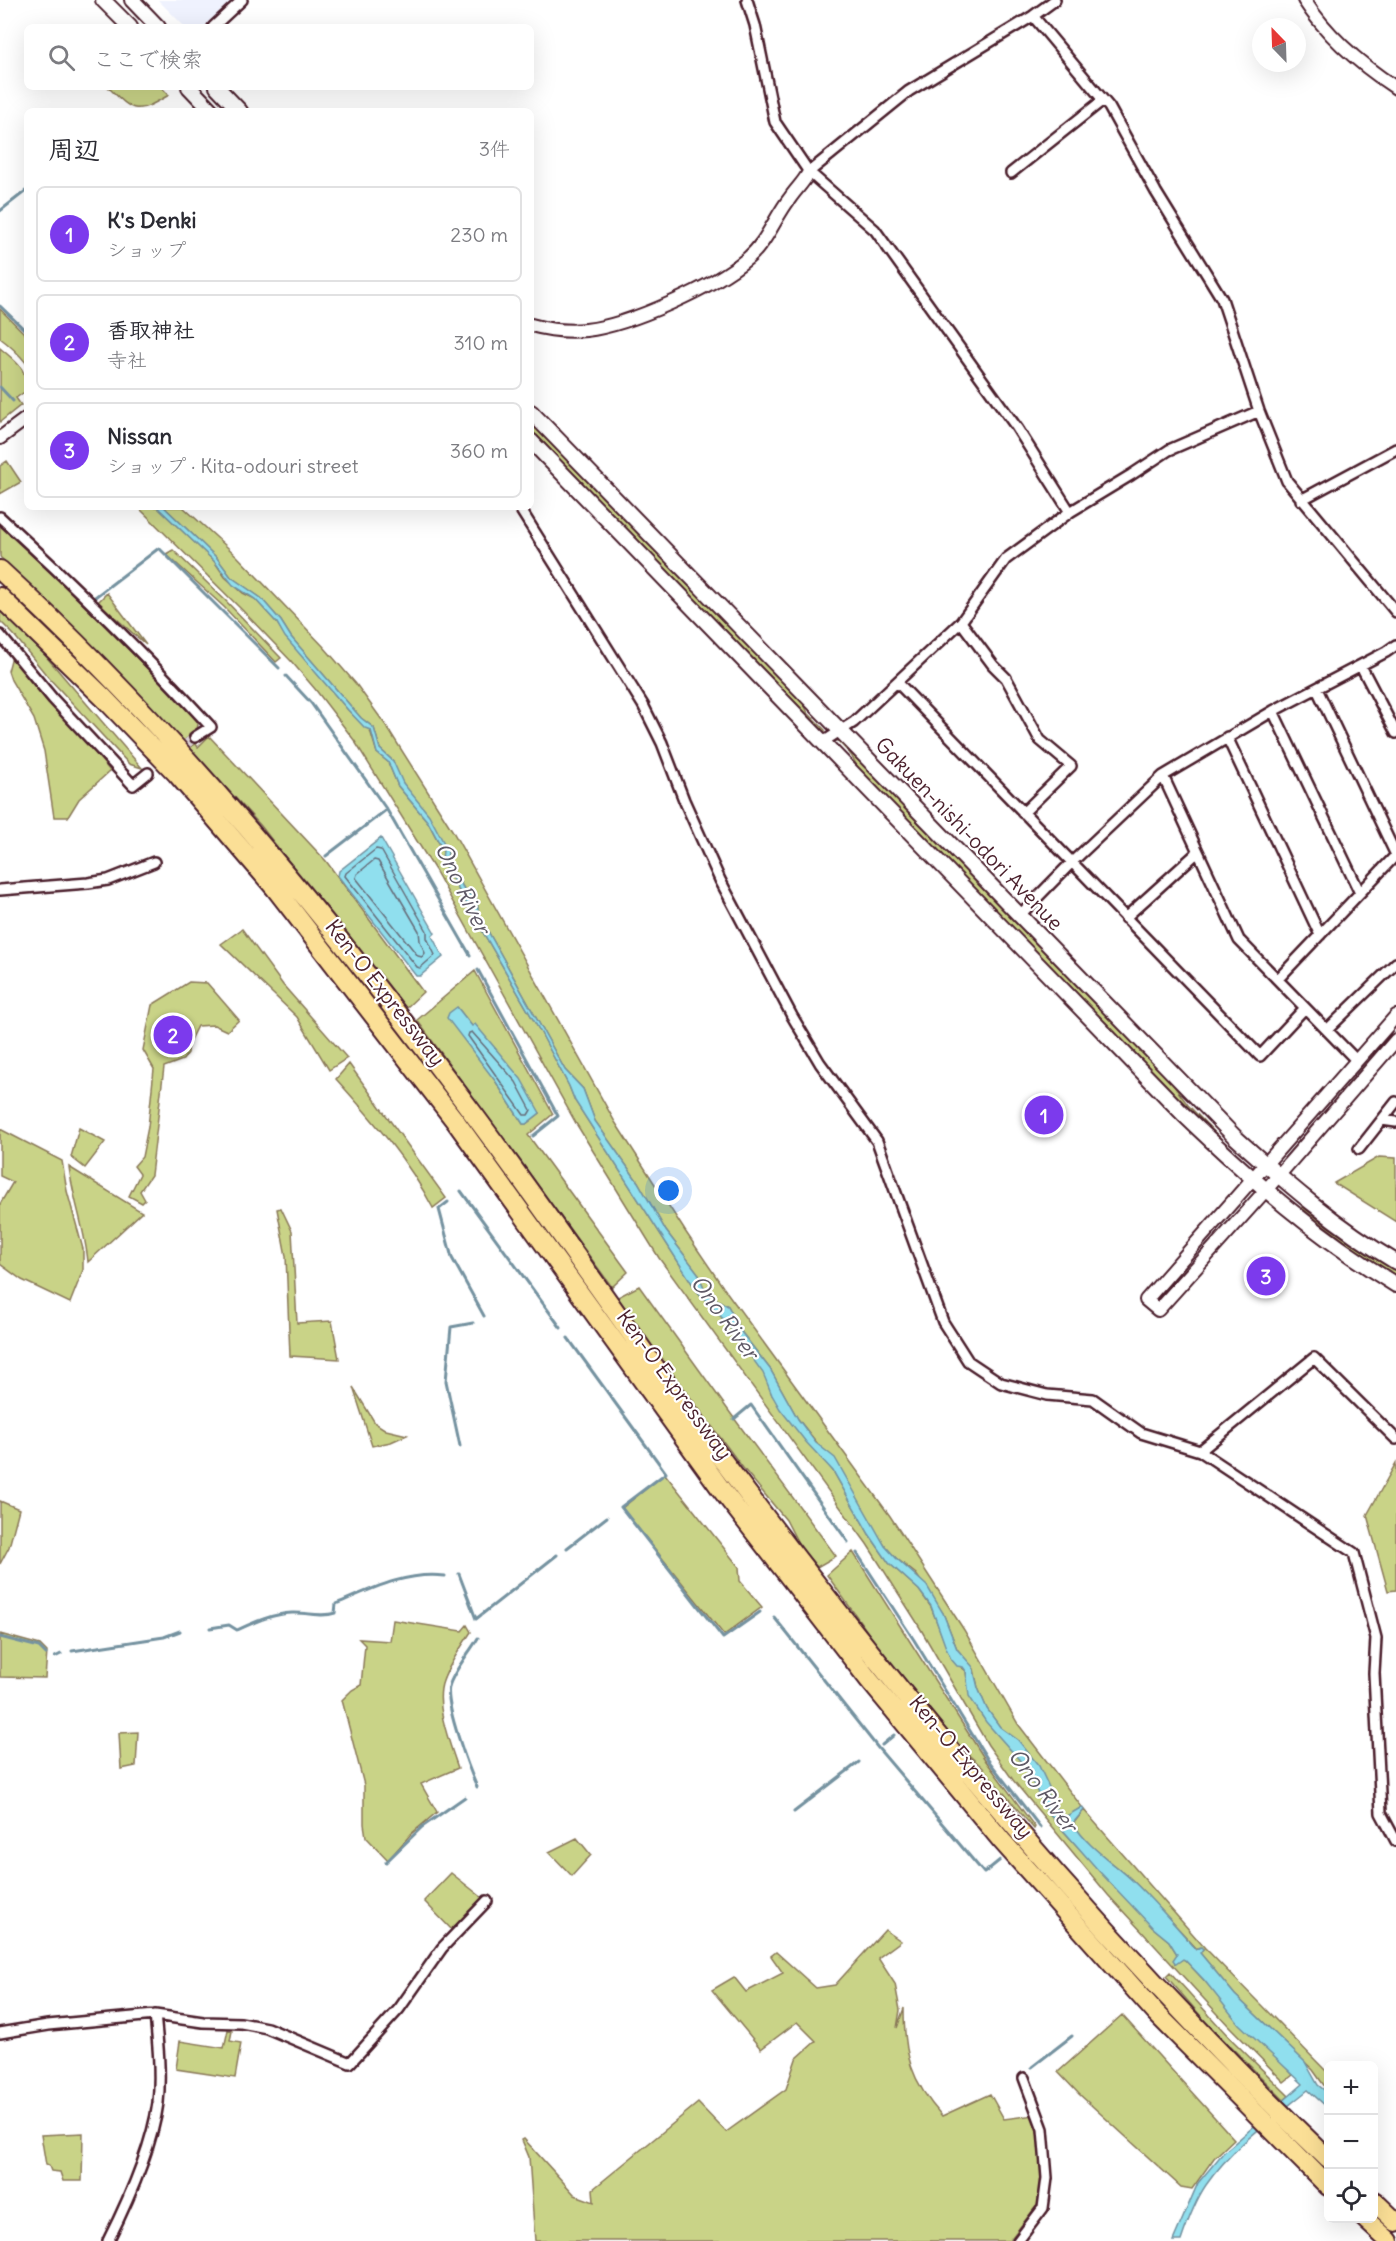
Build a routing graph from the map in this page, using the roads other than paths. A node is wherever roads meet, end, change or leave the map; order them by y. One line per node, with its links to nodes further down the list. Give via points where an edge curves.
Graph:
1 (103, 0): 8 (main road)
2 (132, 0): 9 (main road)
3 (242, 0): 10 (street)
4 (747, 0): 17 (street, via 775,122)
5 (1054, 0): 7 (street)
6 (1304, 0): 11 (street, via 1315,17 1366,68)
7 (1033, 16): 14 (street); 17 (street, via 909,91)
8 (127, 24)
9 (155, 24)
10 (216, 24)
11 (1396, 88)
12 (192, 90): 15 (main road)
13 (220, 90): 16 (main road)
14 (1103, 100): 18 (street); 20 (street, via 1222,299)
15 (209, 108)
16 (237, 108)
17 (809, 172): 19 (street, via 750,257 706,286 649,311 588,330); 28 (street, via 875,230 1017,428)
18 (1011, 173)
19 (534, 326)
20 (1259, 411): 26 (street, via 1287,481); 28 (street, via 1169,450)
21 (534, 415): 40 (main road, Gakuen-nishi-odori Avenue)
22 (24, 420): 23 (street)
23 (0, 438)
24 (534, 444): 44 (main road, Gakuen-nishi-odori Avenue)
25 (1396, 449): 26 (street)
26 (1301, 500): 32 (street)
27 (521, 510): 76 (street, via 643,705 720,880 792,1016 820,1063 877,1141 942,1322 968,1361 1001,1383 1047,1395 1093,1399 1141,1433)
28 (1070, 512): 33 (street, via 1006,559)
29 (0, 517): 42 (street, via 52,564 211,727)
30 (0, 570): 82 (highway, Ken-O Expressway, via 118,686 295,885 473,1114 790,1549 976,1783 1152,1980 1246,2080)
31 (0, 597): 83 (highway, Ken-O Expressway, via 177,774 275,888 456,1122 728,1498 980,1815 1156,2013)
32 (1396, 612)
33 (961, 622): 37 (street); 47 (street, via 1006,678 1040,740 1071,766)
34 (0, 635): 45 (street, via 133,785)
35 (1396, 645): 36 (street)
36 (1361, 666): 38 (street); 41 (street)
37 (897, 682): 40 (street); 47 (street)
38 (1317, 689): 39 (street); 49 (street)
39 (1273, 711): 43 (street); 53 (street)
40 (840, 730): 44 (street); 54 (main road, Gakuen-nishi-odori Avenue)
41 (1396, 733)
42 (195, 737)
43 (1227, 737): 46 (street); 56 (street)
44 (824, 742): 71 (main road, Gakuen-nishi-odori Avenue, via 1184,1114)
45 (148, 773)
46 (1163, 776): 48 (street); 51 (street)
47 (1023, 813): 51 (street)
48 (1198, 852): 55 (street); 58 (street, via 1239,940)
49 (1396, 855): 53 (street)
50 (154, 862): 52 (street, via 108,880)
51 (1071, 863): 54 (street); 55 (street)
52 (0, 890)
53 (1360, 893): 56 (street)
54 (1019, 916): 69 (main road, Gakuen-nishi-odori Avenue)
55 (1125, 918): 59 (street, via 1260,1056)
56 (1320, 935): 58 (street)
57 (1396, 963): 61 (street)
58 (1278, 979): 59 (street)
59 (1304, 1009): 61 (street)
60 (1396, 1016): 64 (street)
61 (1327, 1030): 64 (street)
62 (1396, 1040): 63 (street)
63 (1392, 1053): 70 (street)
64 (1357, 1061): 69 (street)
65 (1396, 1102): 66 (street)
66 (1382, 1120): 67 (street); 68 (street)
67 (1396, 1122)
68 (1359, 1149)
69 (1265, 1165): 70 (main road, Gakuen-nishi-odori Avenue); 71 (street)
70 (1278, 1176): 72 (street); 73 (main road, Gakuen-nishi-odori Avenue, via 1326,1215)
71 (1252, 1179): 72 (main road, Gakuen-nishi-odori Avenue); 72 (street, via 1146,1300 1158,1310)
72 (1265, 1191): 74 (main road, Gakuen-nishi-odori Avenue, via 1312,1229)
73 (1396, 1262)
74 (1396, 1285)
75 (1396, 1439): 76 (street, via 1314,1358)
76 (1200, 1451): 77 (street, via 1354,1553 1376,1638 1381,1813)
77 (1396, 1841)
78 (487, 1901): 79 (street, via 442,1948 399,2009 350,2063 267,2028)
79 (155, 2015): 80 (street); 87 (street, via 158,2104 141,2163)
80 (0, 2033)
81 (1024, 2078): 88 (street, via 1043,2129 1047,2178 1043,2208)
82 (1324, 2154)
83 (1324, 2181)
84 (1378, 2205): 85 (highway)
85 (1396, 2222)
86 (1369, 2223): 89 (highway)
87 (108, 2241)
88 (1018, 2241)
89 (1389, 2241)

